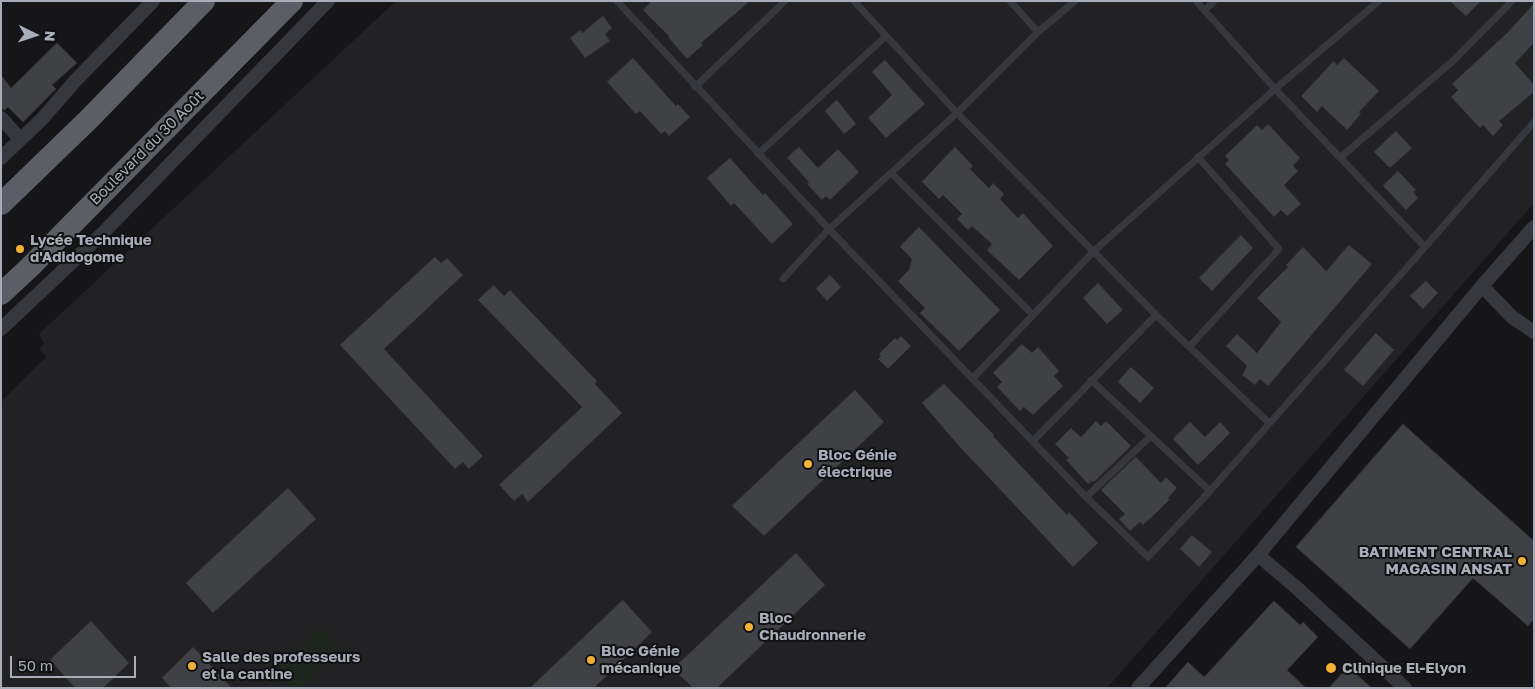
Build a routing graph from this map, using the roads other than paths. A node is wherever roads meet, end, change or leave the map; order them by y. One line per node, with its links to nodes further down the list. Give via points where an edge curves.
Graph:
1 (153, 1): 22 (street)
2 (204, 1): 28 (highway)
3 (292, 1): 35 (highway, Boulevard du 30 Août)
4 (328, 1): 38 (street, via 104,233)
5 (785, 1): 17 (lane)
6 (854, 1): 16 (lane)
7 (1010, 1): 15 (lane)
8 (1075, 1): 15 (lane)
9 (1196, 1): 14 (lane)
10 (1214, 1): 14 (lane)
11 (1379, 1): 18 (lane)
12 (1512, 1): 25 (lane, via 1454,60)
13 (622, 3): 17 (lane)
14 (1205, 10): 18 (lane)
15 (1038, 32): 19 (lane)
16 (886, 36): 19 (lane); 23 (lane)
17 (695, 87): 23 (lane)
18 (1275, 89): 24 (lane); 25 (lane)
19 (957, 113): 27 (lane); 32 (lane)
20 (1, 118): 22 (street)
21 (1534, 122): 31 (lane)
22 (20, 139): 26 (street)
23 (758, 154): 30 (lane)
24 (1198, 157): 32 (lane); 40 (lane, via 1279,249)
25 (1340, 157): 31 (lane)
26 (1, 158)
27 (891, 173): 30 (lane); 36 (lane)
28 (1, 204)
29 (1534, 227): 34 (street)
30 (829, 229): 33 (lane); 41 (lane)
31 (1425, 248): 43 (lane)
32 (1094, 251): 36 (lane); 37 (lane)
33 (783, 279)
34 (1482, 286): 39 (street, via 1512,317); 48 (street)
35 (1, 294)
36 (1033, 315): 41 (lane)
37 (1156, 315): 40 (lane); 42 (lane)
38 (1, 329)
39 (1534, 332)
40 (1190, 346): 43 (lane)
41 (973, 378): 45 (lane)
42 (1091, 380): 44 (lane); 45 (lane)
43 (1269, 423): 46 (lane)
44 (1151, 436): 46 (lane); 47 (lane)
45 (1033, 441): 47 (lane)
46 (1210, 491): 47 (lane, via 1148,558)
47 (1086, 497)
48 (1258, 555): 49 (street); 50 (street)
49 (1138, 688)
50 (1405, 688)

